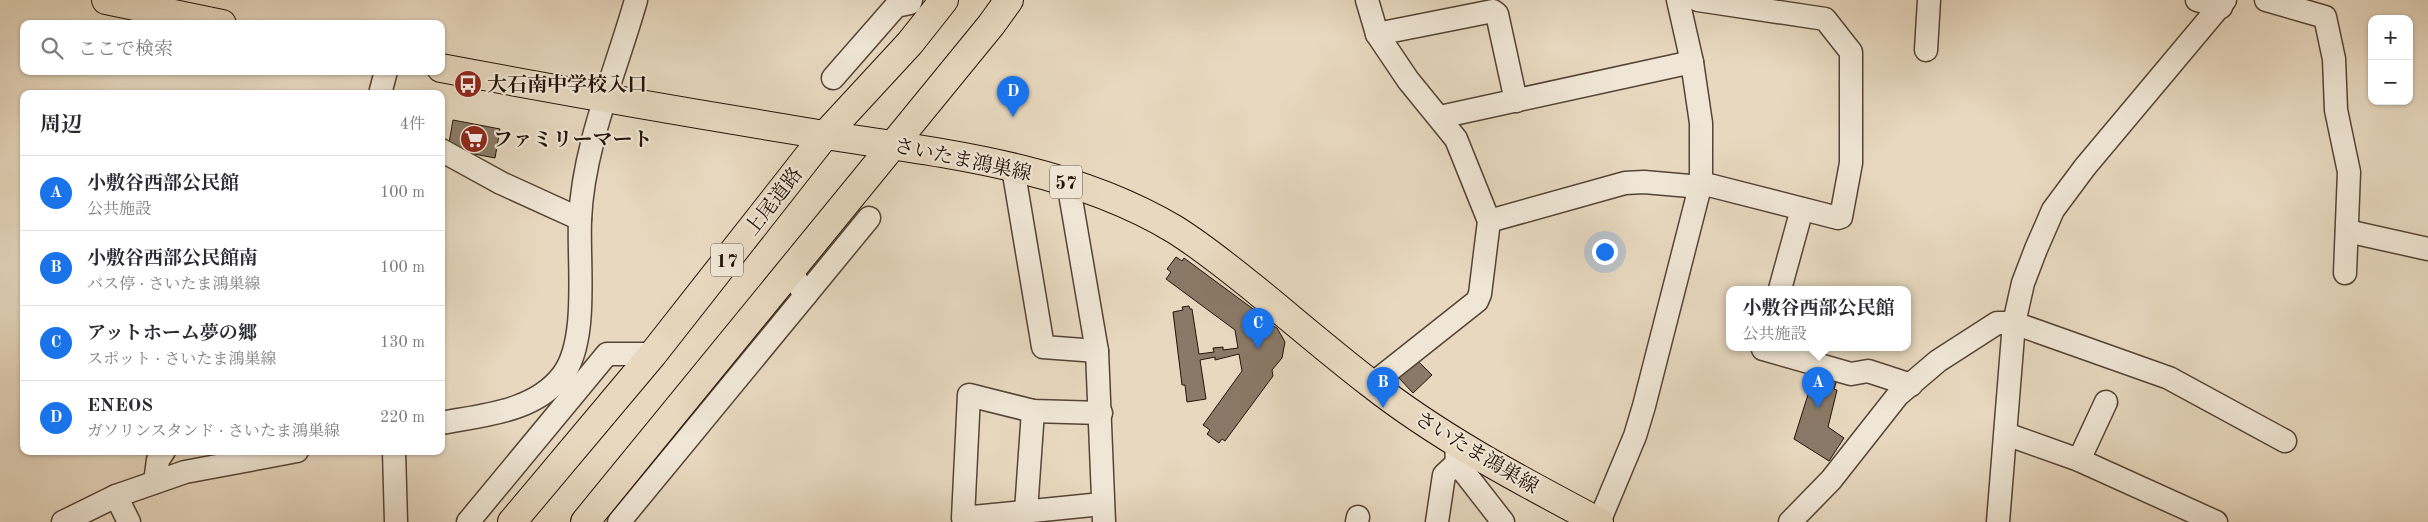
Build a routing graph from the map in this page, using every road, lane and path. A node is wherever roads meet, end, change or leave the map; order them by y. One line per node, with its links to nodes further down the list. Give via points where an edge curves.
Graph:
1 (106, 0): 13 (main road)
2 (636, 0): 22 (street)
3 (944, 0): 15 (main road, 上尾道路 / 17)
4 (1009, 0): 26 (main road)
5 (1367, 0): 14 (street)
6 (1678, 0): 17 (street)
7 (1698, 0): 31 (street, via 1822,18 1850,49 1851,163 1843,211 1838,218)
8 (1929, 0): 16 (street)
9 (2197, 0): 12 (street)
10 (2266, 0): 35 (street, via 2325,17 2334,59 2336,110 2349,172)
11 (911, 2): 15 (street); 20 (street, via 896,6)
12 (2223, 3): 41 (street, via 2085,167 2053,210 2023,283)
13 (203, 20)
14 (1378, 34): 23 (street, via 1492,11 1497,14); 24 (street, via 1408,80)
15 (910, 43): 25 (main road, 上尾道路 / 17)
16 (1926, 50)
17 (1692, 62): 23 (street); 30 (street, via 1701,123)
18 (445, 69): 22 (main road, さいたま鴻巣線 / 57)
19 (385, 75): 21 (street)
20 (833, 78)
21 (381, 90)
22 (606, 99): 25 (main road, さいたま鴻巣線 / 57); 33 (street, via 586,160)
23 (1516, 100): 24 (street)
24 (1440, 117): 34 (street, via 1461,148)
25 (825, 135): 26 (main road, さいたま鴻巣線 / 57); 44 (main road, 上尾道路 / 17)
26 (894, 144): 28 (main road, さいたま鴻巣線 / 57); 37 (main road)
27 (445, 152): 33 (street)
28 (1013, 168): 29 (main road, さいたま鴻巣線 / 57); 42 (street, via 1043,347)
29 (1068, 182): 42 (street); 46 (main road, さいたま鴻巣線 / 57, via 1174,229 1226,266)
30 (1701, 185): 31 (street); 34 (street, via 1625,183); 72 (street, via 1635,436)
31 (1802, 209): 39 (street)
32 (869, 218): 40 (street)
33 (580, 219): 45 (street, via 579,319)
34 (1489, 221): 46 (street, via 1477,301)
35 (2347, 231): 36 (street); 38 (street)
36 (2428, 249)
37 (791, 270): 40 (street); 68 (main road)
38 (2345, 273)
39 (1781, 286)
40 (805, 296): 69 (street)
41 (2014, 323): 47 (street, via 1997,323 1938,361); 52 (street); 53 (street, via 2169,378)
42 (1097, 351): 50 (street)
43 (1770, 351): 47 (street, via 1851,374 1868,370)
44 (653, 354): 45 (street, via 607,354); 67 (main road, 上尾道路 / 17)
45 (569, 383): 51 (street, via 511,409); 66 (street)
46 (1371, 385): 54 (main road, さいたま鴻巣線 / 57)
47 (1910, 385): 73 (street, via 1867,432 1831,480)
48 (2106, 402): 58 (street)
49 (1033, 411): 50 (street); 61 (street); 61 (street, via 970,395 963,518)
50 (1101, 413): 62 (street)
51 (445, 422)
52 (2006, 434): 58 (street); 74 (street)
53 (2285, 441)
54 (1456, 453): 70 (street, via 1444,475); 71 (street); 72 (main road, さいたま鴻巣線 / 57)
55 (161, 455): 59 (street)
56 (276, 455): 59 (street, via 185,472)
57 (394, 455): 65 (street)
58 (2079, 460): 75 (street)
59 (155, 482): 60 (street)
60 (116, 496): 63 (street); 64 (street)
61 (1026, 511): 62 (street)
62 (1103, 513)
63 (63, 522)
64 (129, 522)
65 (396, 522)
66 (468, 522)
67 (512, 522)
68 (585, 522)
69 (619, 522)
70 (1437, 522)
71 (1503, 522)
72 (1599, 522)
73 (1790, 522)
74 (1998, 522)
75 (2216, 522)

